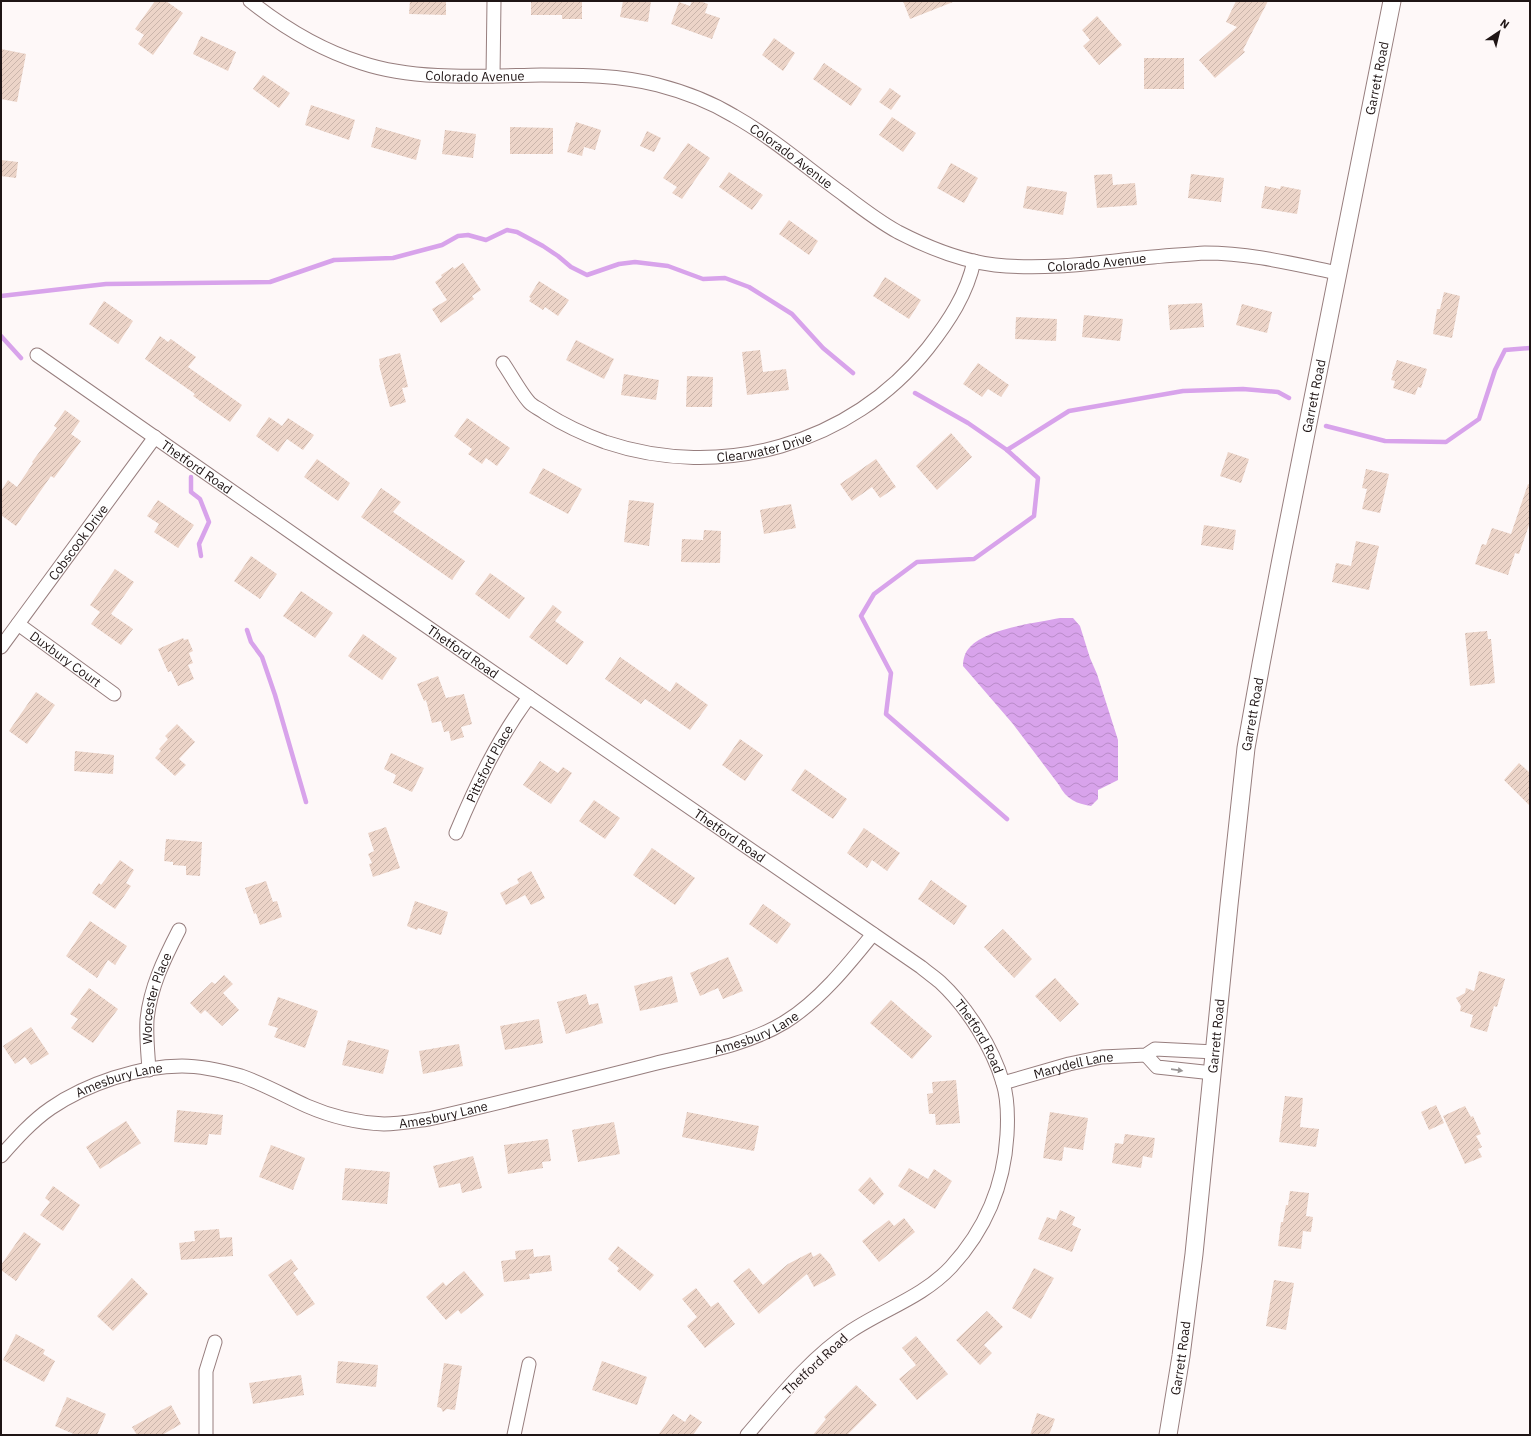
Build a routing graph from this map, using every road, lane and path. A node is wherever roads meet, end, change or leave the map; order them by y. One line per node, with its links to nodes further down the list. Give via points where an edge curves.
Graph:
1 (250, 1): 4 (street, Colorado Avenue, via 305,39 363,64 411,73)
2 (494, 1): 4 (street)
3 (1392, 1): 6 (street, Garrett Road)
4 (493, 76): 5 (street, Colorado Avenue, via 621,78 659,85 701,99 759,131 857,205 897,231 926,245)
5 (974, 261): 6 (street, Colorado Avenue, via 1047,267 1227,253); 8 (street, Clearwater Drive, via 970,278 951,317 918,361 887,391 819,433 751,453 708,458 667,456 616,446 558,421 529,402)
6 (1338, 273): 17 (street, Garrett Road, via 1246,748)
7 (37, 355): 9 (street, Thetford Road)
8 (503, 363)
9 (155, 437): 10 (street, Cobscook Drive); 13 (street, Thetford Road)
10 (18, 624): 11 (street, Cobscook Drive); 12 (street, Duxbury Court)
11 (1, 647)
12 (114, 694)
13 (529, 697): 14 (street, Pittsford Place, via 496,748); 16 (street, Thetford Road)
14 (456, 833)
15 (179, 930): 19 (street, Worcester Place, via 158,974 151,997 147,1021)
16 (873, 934): 19 (street, Amesbury Lane, via 817,996 786,1022 743,1041 429,1119 383,1124 360,1121 309,1107 240,1076 182,1066); 21 (street, Thetford Road, via 940,982 959,1002 978,1029)
17 (1215, 1052): 18 (street, Marydell Lane, via 1155,1049); 20 (street, Garrett Road)
18 (1146, 1055): 20 (street, one-way to 20, via 1157,1067); 21 (street, Marydell Lane, via 1102,1057)
19 (149, 1070): 22 (street, Amesbury Lane, via 118,1077 69,1097 50,1109)
20 (1213, 1073): 28 (street, Garrett Road, via 1191,1282)
21 (1003, 1083): 27 (street, Thetford Road, via 1007,1123 1004,1166 988,1215 967,1248 950,1268 917,1295 851,1331 827,1350 792,1384)
22 (1, 1156)
23 (215, 1342): 25 (street, via 206,1371)
24 (529, 1364): 26 (street)
25 (206, 1435)
26 (514, 1435)
27 (747, 1435)
28 (1168, 1435)

